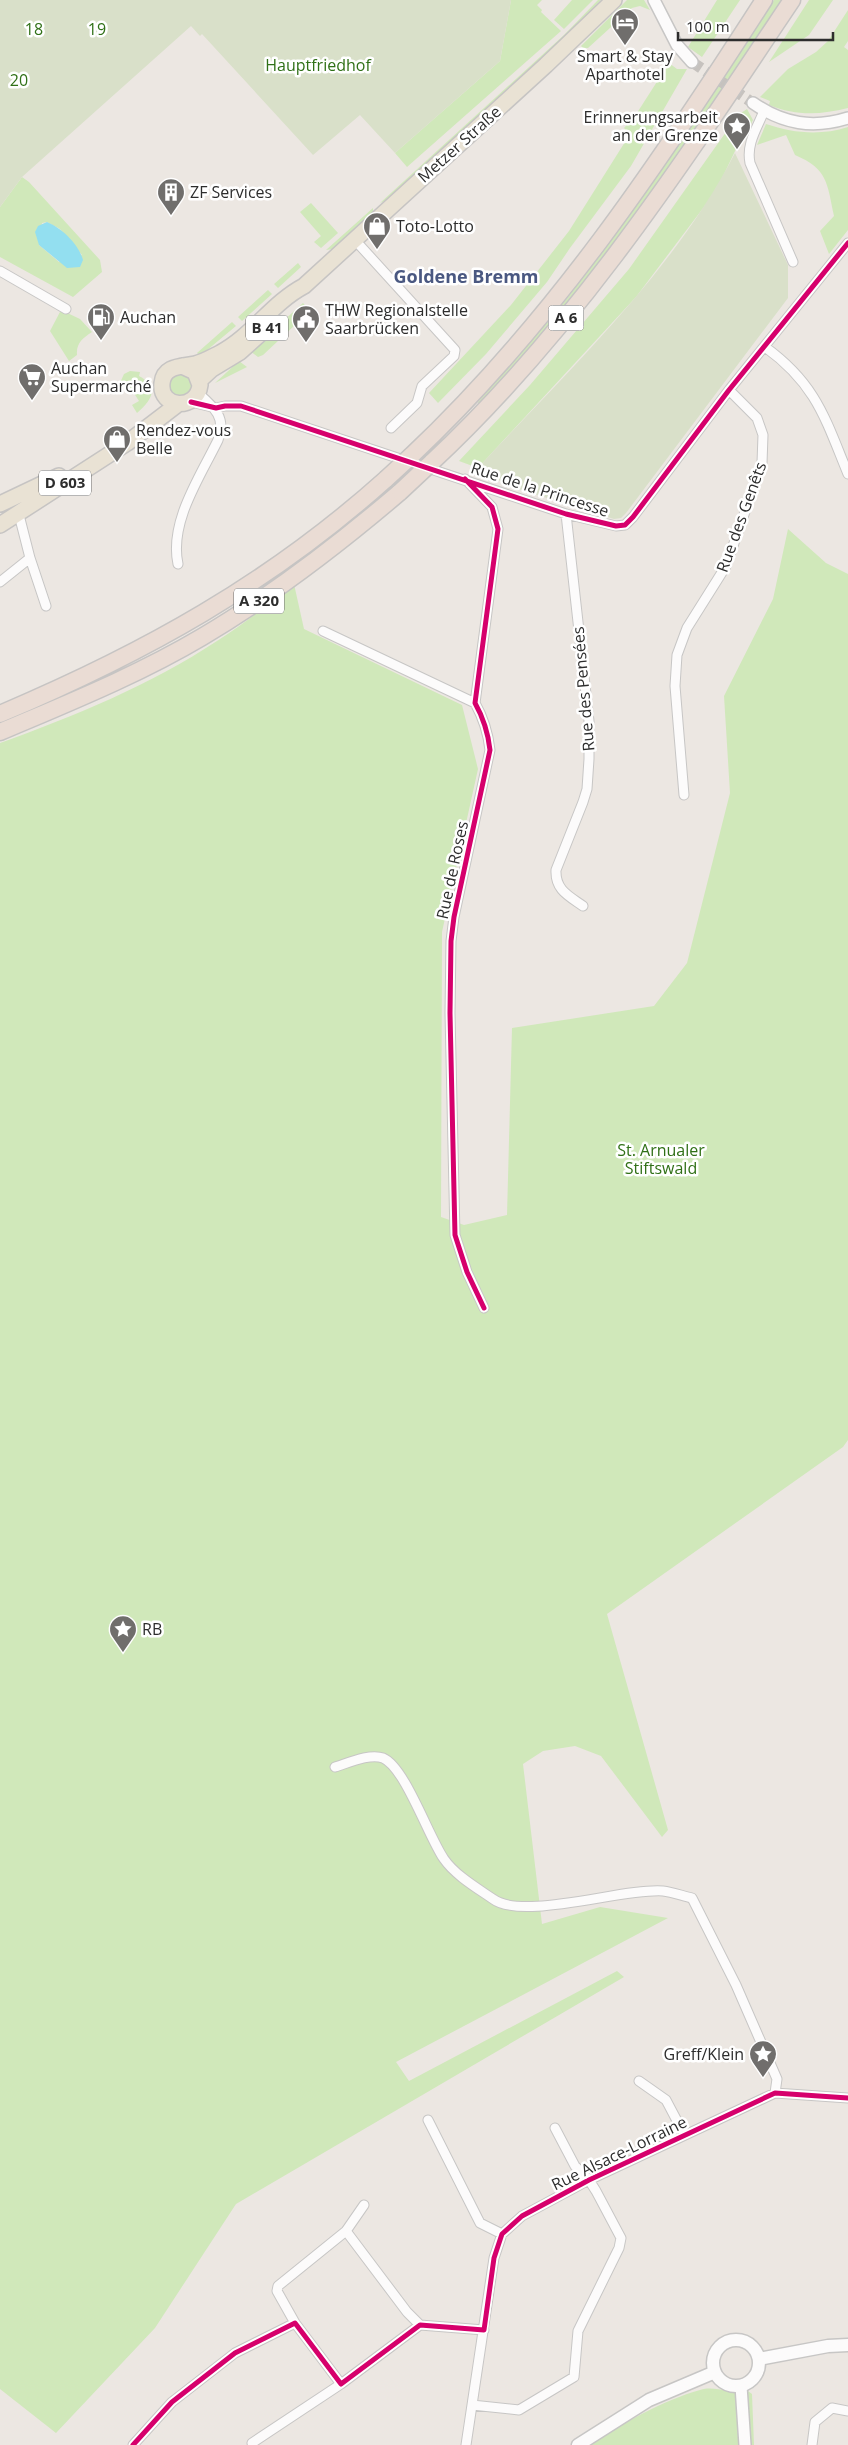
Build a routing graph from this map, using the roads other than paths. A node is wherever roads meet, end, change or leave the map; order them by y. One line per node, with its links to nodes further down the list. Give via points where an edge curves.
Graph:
1 (614, 0): 9 (main road, Metzer Straße)
2 (654, 0): 5 (street, via 677,44)
3 (764, 0): 22 (highway, A 6, via 696,105 582,267 520,343)
4 (792, 0): 23 (highway, A 6, via 625,243 535,354)
5 (692, 62)
6 (753, 103): 7 (street)
7 (764, 111): 8 (street, via 800,124 829,123); 11 (street, via 749,144 748,154)
8 (848, 118)
9 (354, 239): 13 (main road, Metzer Straße / B 41); 21 (street, via 455,350 454,356 422,386 414,407)
10 (848, 243): 15 (street, Rue de la Princesse)
11 (793, 262)
12 (0, 270): 14 (street)
13 (304, 286): 16 (main road, Metzer Straße / B 41, via 289,294 222,352 196,364); 19 (main road, Metzer Straße / B 41, via 297,301 240,352 212,369)
14 (66, 309)
15 (765, 347): 17 (street, Rue de la Princesse); 24 (street, via 796,372 816,399)
16 (182, 366): 18 (main road, D 603, via 169,370 164,376); 19 (main road, via 195,372)
17 (729, 390): 29 (street, Rue de la Princesse, via 625,525 616,526); 39 (street, Rue des Genêts, via 757,418 763,435 762,464 726,566 687,628 677,655 675,686)
18 (163, 393): 19 (main road, via 172,402); 26 (main road, D 603, via 153,410 126,432 52,481)
19 (192, 395): 20 (street, Rue de la Princesse); 28 (main road, D 603, via 127,443)
20 (216, 408): 25 (street, Rue de la Princesse, via 241,406); 32 (street, via 221,422 220,435 181,520 176,544)
21 (390, 428)
22 (412, 456): 37 (highway, A 320, bridge, via 316,538 239,592 143,647)
23 (431, 463): 38 (highway, A 320, bridge, via 361,525 289,581 201,638 103,687)
24 (848, 474)
25 (465, 479): 29 (street, Rue de la Princesse); 36 (street, via 492,507 498,529)
26 (21, 493): 27 (main road, D 603); 28 (street)
27 (0, 504)
28 (18, 514): 30 (main road, D 603); 31 (street)
29 (566, 514): 40 (street, Rue des Pensées, via 589,721 589,759 587,789 556,870 555,881 561,890)
30 (0, 525)
31 (30, 558): 33 (street); 34 (street)
32 (178, 564)
33 (0, 582)
34 (46, 606)
35 (323, 631): 36 (street)
36 (474, 703): 41 (street, Rue de Roses, via 484,718 490,750 454,917 450,1022 455,1235 467,1272)
37 (0, 714)
38 (0, 732)
39 (684, 795)
40 (583, 906)
41 (484, 1308)
42 (335, 1767): 44 (street, via 372,1757 383,1758 391,1764 422,1813 444,1860 458,1875 495,1901 509,1906 547,1906 621,1893 663,1891 692,1898 736,1985 777,2079)
43 (639, 2081): 48 (street, via 666,2100)
44 (775, 2093): 45 (street, Rue Alsace-Lorraine); 48 (street, Rue Alsace-Lorraine)
45 (848, 2098)
46 (428, 2120): 52 (street, via 480,2223)
47 (555, 2128): 49 (street, via 575,2166)
48 (684, 2134): 49 (street, Rue Alsace-Lorraine)
49 (589, 2180): 52 (street, Rue Alsace-Lorraine, via 522,2216); 61 (street, via 621,2238 578,2331 574,2377 519,2410)
50 (364, 2205): 51 (street)
51 (346, 2231): 53 (street, via 278,2286 277,2291); 54 (street)
52 (502, 2234): 55 (street, Rue Alsace-Lorraine, via 494,2258)
53 (295, 2323): 59 (street); 64 (street, via 235,2353 172,2402)
54 (420, 2325): 55 (street); 59 (street)
55 (484, 2330): 61 (street, Rue Alsace-Lorraine)
56 (848, 2345): 57 (main road)
57 (759, 2359): 58 (main road, via 751,2346 730,2341 714,2357); 60 (main road, via 754,2379)
58 (715, 2372): 60 (main road, via 723,2382); 66 (main road, via 649,2400)
59 (341, 2384): 63 (street)
60 (741, 2386): 67 (street)
61 (472, 2405): 65 (street, Rue Alsace-Lorraine)
62 (848, 2411): 68 (street, via 832,2408 815,2422)
63 (252, 2443)
64 (133, 2445)
65 (466, 2445)
66 (578, 2445)
67 (745, 2445)
68 (812, 2445)

